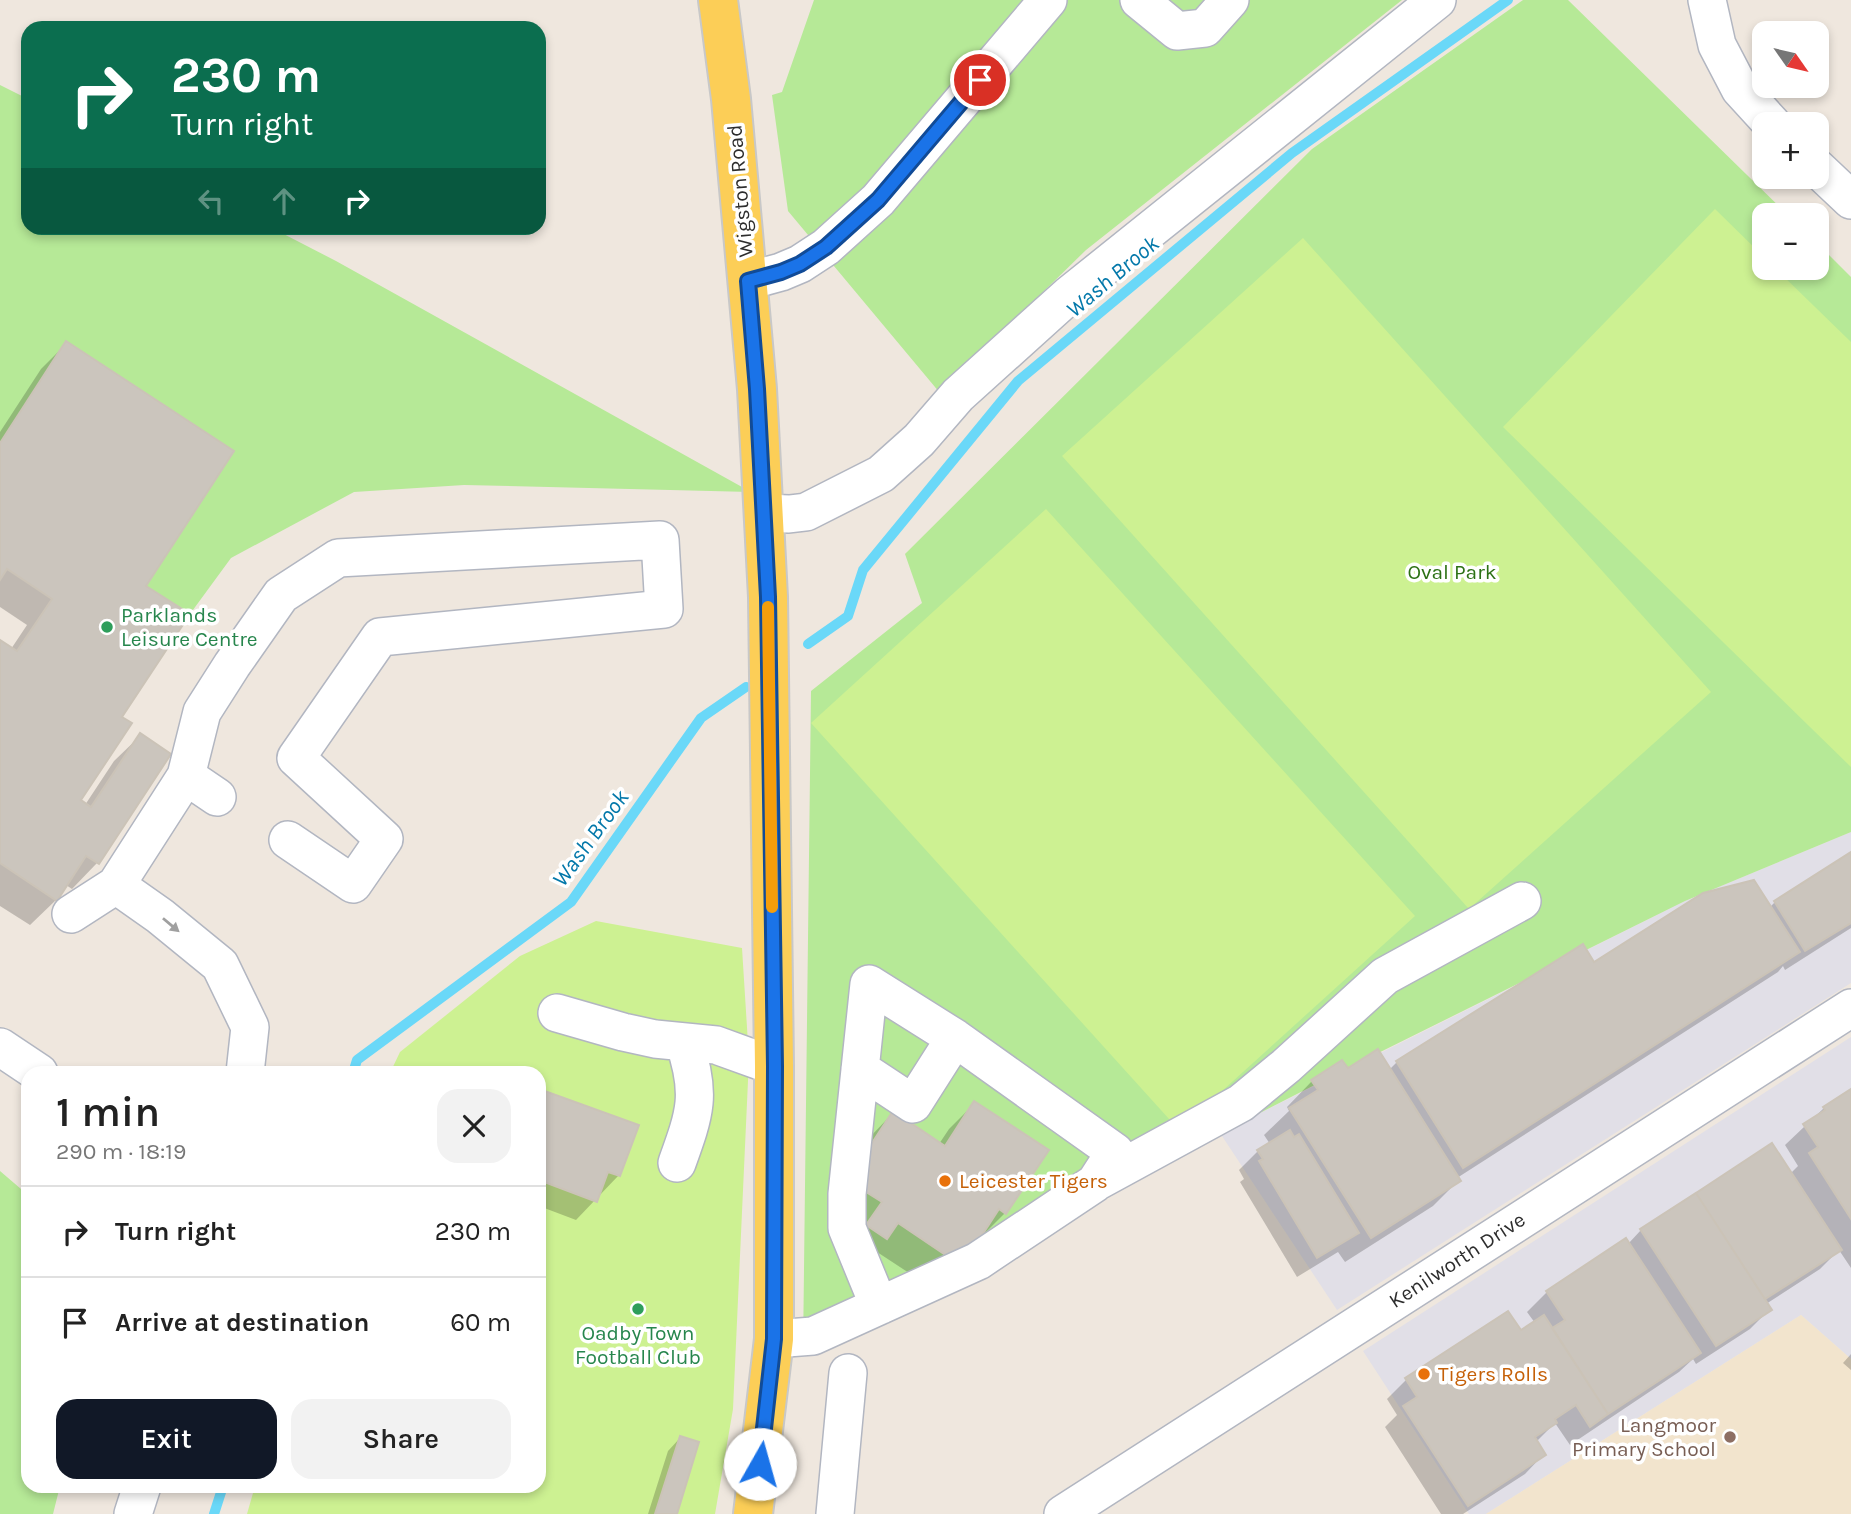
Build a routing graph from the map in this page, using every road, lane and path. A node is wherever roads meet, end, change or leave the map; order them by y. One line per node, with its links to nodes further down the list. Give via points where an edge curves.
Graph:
1 (719, 0): 10 (main road, Wigston Road)
2 (1048, 0): 10 (street, via 878,200 800,264)
3 (1139, 0): 4 (street, via 1177,31 1205,28)
4 (1230, 0)
5 (1437, 0): 11 (street, via 1069,295 958,395 881,474 806,512)
6 (1707, 0): 7 (street, via 1717,45 1740,89)
7 (1761, 112)
8 (1829, 179): 9 (street)
9 (1851, 200)
10 (748, 281): 11 (main road, Wigston Road)
11 (764, 513): 25 (main road, Wigston Road)
12 (186, 776): 13 (street); 14 (street, via 202,712 232,665 281,595 338,558 660,540 664,609 380,637 296,758 384,839 353,884); 15 (street)
13 (217, 797)
14 (288, 840)
15 (116, 885): 17 (street); 24 (street, one-way to 24, via 220,965 250,1027)
16 (1522, 901): 28 (street, via 1385,976 1241,1103)
17 (71, 914)
18 (1851, 1008): 36 (street, Kenilworth Drive)
19 (556, 1013): 21 (street, via 623,1032)
20 (955, 1038): 26 (street, via 913,1104); 26 (street, via 869,984); 28 (street, via 1115,1152)
21 (684, 1042): 25 (street, via 716,1045); 27 (street, via 696,1098)
22 (0, 1047): 23 (street)
23 (28, 1066)
24 (246, 1066)
25 (775, 1066): 30 (main road, Wigston Road)
26 (860, 1069): 29 (street, via 847,1228)
27 (677, 1163)
28 (1095, 1183): 29 (street, via 978,1261)
29 (879, 1306): 30 (street, via 813,1336)
30 (774, 1339): 34 (main road, Wigston Road)
31 (848, 1373): 35 (street)
32 (140, 1493): 33 (street)
33 (133, 1514)
34 (754, 1514)
35 (835, 1514)
36 (1063, 1514)

